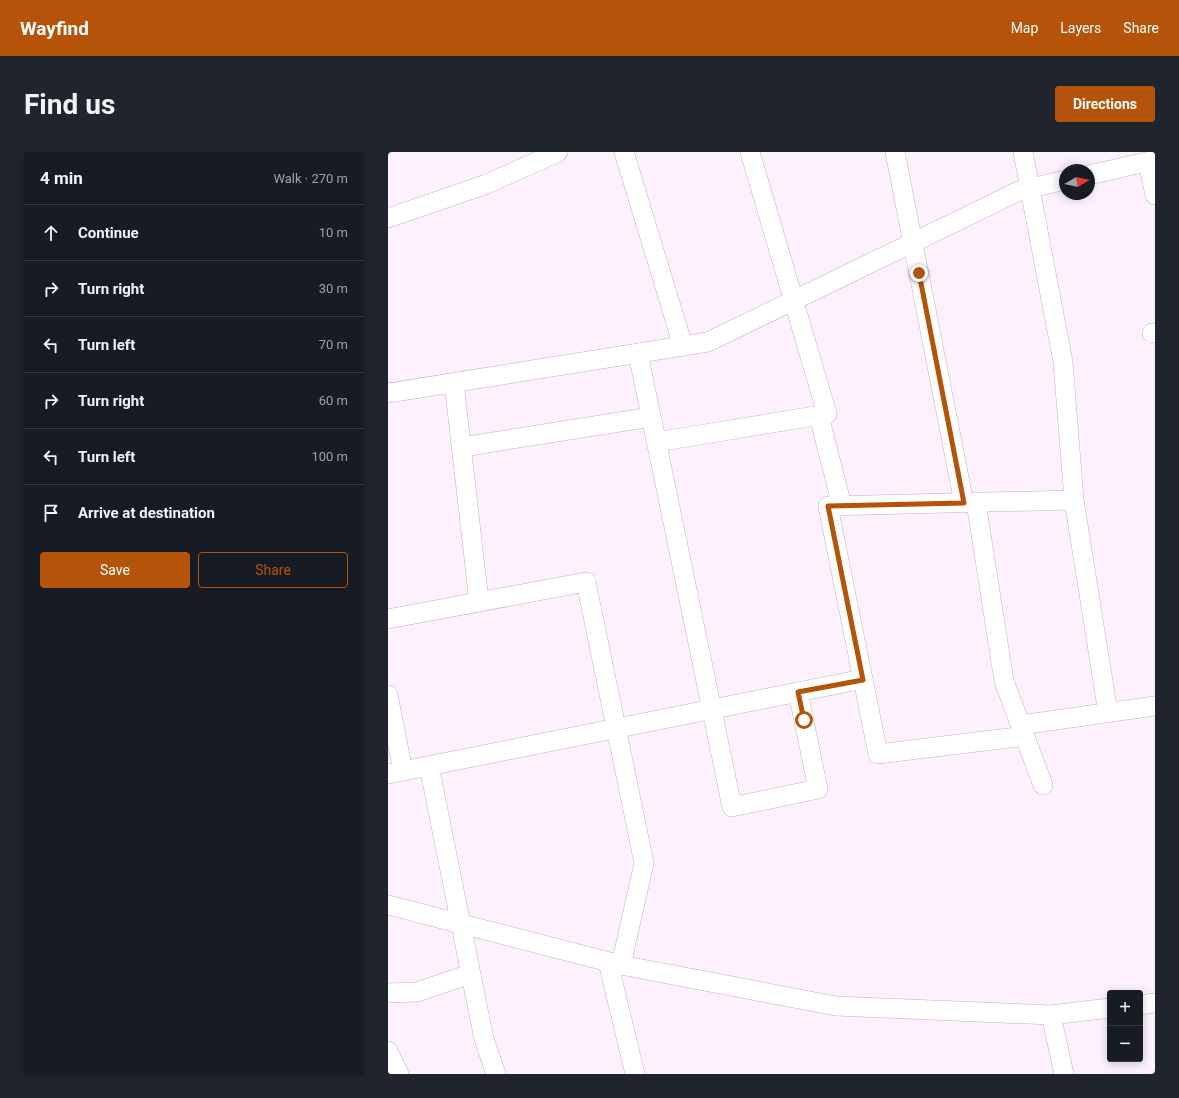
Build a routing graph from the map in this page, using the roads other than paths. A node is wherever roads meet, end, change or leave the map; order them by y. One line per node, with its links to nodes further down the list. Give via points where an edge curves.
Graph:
1 (558, 152): 11 (street, via 487,184)
2 (624, 152): 14 (street)
3 (750, 152): 13 (street)
4 (895, 152): 12 (street)
5 (1023, 152): 9 (street)
6 (1153, 157): 7 (street); 10 (street)
7 (1095, 173)
8 (1059, 181): 9 (street)
9 (1030, 188): 12 (street); 22 (street, via 1063,362)
10 (1155, 195)
11 (388, 218)
12 (913, 242): 13 (street); 23 (street)
13 (794, 300): 14 (street, via 708,342); 18 (street, via 827,414)
14 (682, 346): 15 (street)
15 (638, 353): 16 (street); 19 (street)
16 (454, 383): 17 (street); 21 (street)
17 (388, 393)
18 (819, 416): 20 (street); 24 (street)
19 (651, 417): 20 (street); 21 (street)
20 (656, 442): 31 (street)
21 (462, 447): 25 (street)
22 (1074, 500): 23 (street); 32 (street)
23 (970, 503): 24 (street); 34 (street, via 1004,681)
24 (842, 506): 27 (street, via 828,506)
25 (479, 602): 26 (street); 33 (street, via 586,582)
26 (388, 619)
27 (863, 680): 28 (street); 34 (street, via 878,754)
28 (798, 692): 31 (street); 31 (street, via 818,789 732,807)
29 (388, 695): 36 (street)
30 (1155, 706): 32 (street)
31 (712, 710): 33 (street)
32 (1108, 713): 34 (street)
33 (616, 729): 35 (street); 40 (street, via 644,863)
34 (1023, 730): 37 (street)
35 (429, 766): 36 (street); 39 (street)
36 (396, 773)
37 (1043, 785)
38 (388, 905): 39 (street)
39 (460, 924): 40 (street); 41 (street)
40 (614, 963): 46 (street, via 836,1006); 50 (street)
41 (470, 974): 42 (street, via 417,992); 49 (street, via 484,1039)
42 (388, 993)
43 (1155, 1003): 44 (street)
44 (1143, 1005)
45 (1107, 1008): 46 (street)
46 (1051, 1015): 51 (street)
47 (388, 1051): 48 (street)
48 (399, 1074)
49 (496, 1074)
50 (634, 1074)
51 (1064, 1074)

